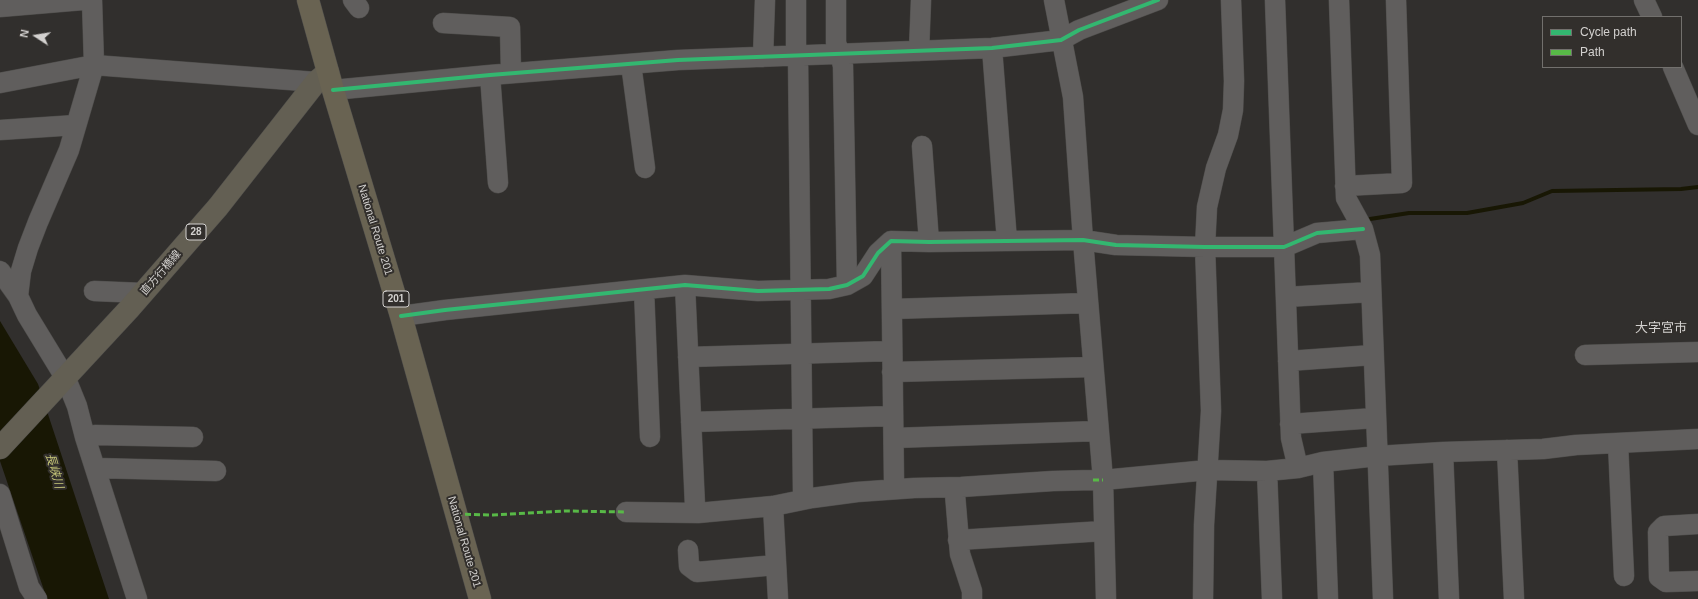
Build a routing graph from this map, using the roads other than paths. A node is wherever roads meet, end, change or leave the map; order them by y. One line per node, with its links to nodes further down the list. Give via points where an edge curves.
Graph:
1 (83, 0): 15 (street)
2 (92, 0): 26 (street)
3 (308, 0): 30 (highway, National Route 201 / 201)
4 (765, 0): 24 (street)
5 (796, 0): 23 (street)
6 (836, 0): 22 (street, via 836,43)
7 (920, 0): 21 (street)
8 (1054, 0): 19 (street)
9 (1158, 0): 16 (street)
10 (1231, 0): 46 (street, via 1233,110 1207,207)
11 (1275, 0): 45 (street)
12 (1339, 0): 39 (street)
13 (1396, 0): 39 (street, via 1402,183)
14 (1644, 0): 17 (street)
15 (0, 7)
16 (1112, 8): 19 (street)
17 (1652, 16)
18 (443, 23): 28 (street, via 510,27)
19 (1061, 40): 20 (street); 41 (street, via 1073,97)
20 (992, 48): 21 (street); 43 (street)
21 (919, 51): 22 (street)
22 (840, 54): 23 (street); 49 (street)
23 (797, 56): 24 (street); 52 (street)
24 (762, 57): 25 (street)
25 (625, 64): 28 (street); 32 (street); 37 (street)
26 (94, 65): 30 (street); 31 (street); 33 (street)
27 (1673, 68): 34 (street)
28 (511, 73): 29 (street)
29 (490, 75): 30 (street); 38 (street)
30 (326, 81): 54 (main road, 直方行橋線 / 28); 59 (highway, National Route 201 / 201)
31 (0, 83)
32 (627, 123)
33 (76, 125): 35 (street); 55 (street, via 28,248 21,271)
34 (1698, 125)
35 (0, 130)
36 (922, 146): 44 (street)
37 (645, 168)
38 (498, 183)
39 (1345, 186): 40 (street, via 1346,198)
40 (1363, 229): 45 (street, via 1317,233); 53 (street, via 1370,255)
41 (1082, 240): 43 (street); 46 (street, via 1116,245); 57 (street)
42 (891, 241): 44 (street); 49 (street, via 878,253 863,276); 58 (street)
43 (1007, 241): 44 (street)
44 (929, 242)
45 (1284, 246): 46 (street); 56 (street)
46 (1205, 247): 89 (street, via 1211,411)
47 (0, 271): 55 (street)
48 (685, 285): 50 (street); 52 (street, via 758,291); 65 (street)
49 (848, 285): 52 (street)
50 (644, 290): 59 (street); 78 (street)
51 (94, 291): 54 (street)
52 (802, 291): 62 (street)
53 (1371, 292): 56 (street); 63 (street)
54 (143, 293): 69 (main road, 直方行橋線 / 28)
55 (18, 296): 69 (street)
56 (1286, 297): 66 (street)
57 (1088, 303): 58 (street); 67 (street)
58 (892, 309): 60 (street)
59 (401, 316): 109 (highway, National Route 201 / 201)
60 (892, 351): 62 (street); 68 (street)
61 (1698, 352): 64 (street)
62 (801, 353): 65 (street); 71 (street)
63 (1374, 355): 66 (street); 72 (street)
64 (1585, 355)
65 (688, 357): 73 (street)
66 (1288, 361): 74 (street)
67 (1093, 367): 68 (street); 75 (street)
68 (892, 372): 70 (street)
69 (62, 383): 76 (street, via 76,406); 82 (main road, 直方行橋線 / 28)
70 (893, 416): 71 (street); 79 (street)
71 (801, 418): 73 (street); 95 (street)
72 (1375, 418): 74 (street); 85 (street)
73 (691, 422): 97 (street)
74 (1290, 424): 88 (street)
75 (1098, 431): 79 (street); 92 (street)
76 (84, 437): 77 (street); 87 (street)
77 (193, 437)
78 (650, 437)
79 (894, 438): 93 (street)
80 (1698, 439): 81 (street)
81 (1618, 443): 83 (street); 105 (street)
82 (0, 448)
83 (1508, 450): 84 (street); 118 (street)
84 (1443, 452): 85 (street); 117 (street)
85 (1377, 456): 86 (street); 116 (street)
86 (1323, 462): 88 (street); 115 (street)
87 (95, 468): 90 (street); 108 (street)
88 (1298, 468): 91 (street)
89 (1208, 470): 91 (street); 92 (street); 113 (street)
90 (216, 471)
91 (1266, 471): 114 (street)
92 (1098, 480): 98 (street, via 857,492); 101 (street)
93 (894, 482)
94 (0, 494): 107 (street, via 29,587)
95 (803, 494)
96 (955, 494): 102 (street)
97 (696, 506)
98 (773, 506): 99 (street, via 698,513); 104 (street)
99 (626, 512)
100 (1698, 524): 106 (street, via 1664,526 1658,532 1659,577 1666,582)
101 (1104, 530): 102 (street); 112 (street)
102 (958, 540): 111 (street)
103 (688, 550): 104 (street, via 689,566 697,572)
104 (776, 565): 110 (street)
105 (1624, 576)
106 (1698, 581)
107 (37, 599)
108 (137, 599)
109 (480, 599)
110 (778, 599)
111 (972, 599)
112 (1106, 599)
113 (1203, 599)
114 (1272, 599)
115 (1328, 599)
116 (1383, 599)
117 (1449, 599)
118 (1514, 599)

